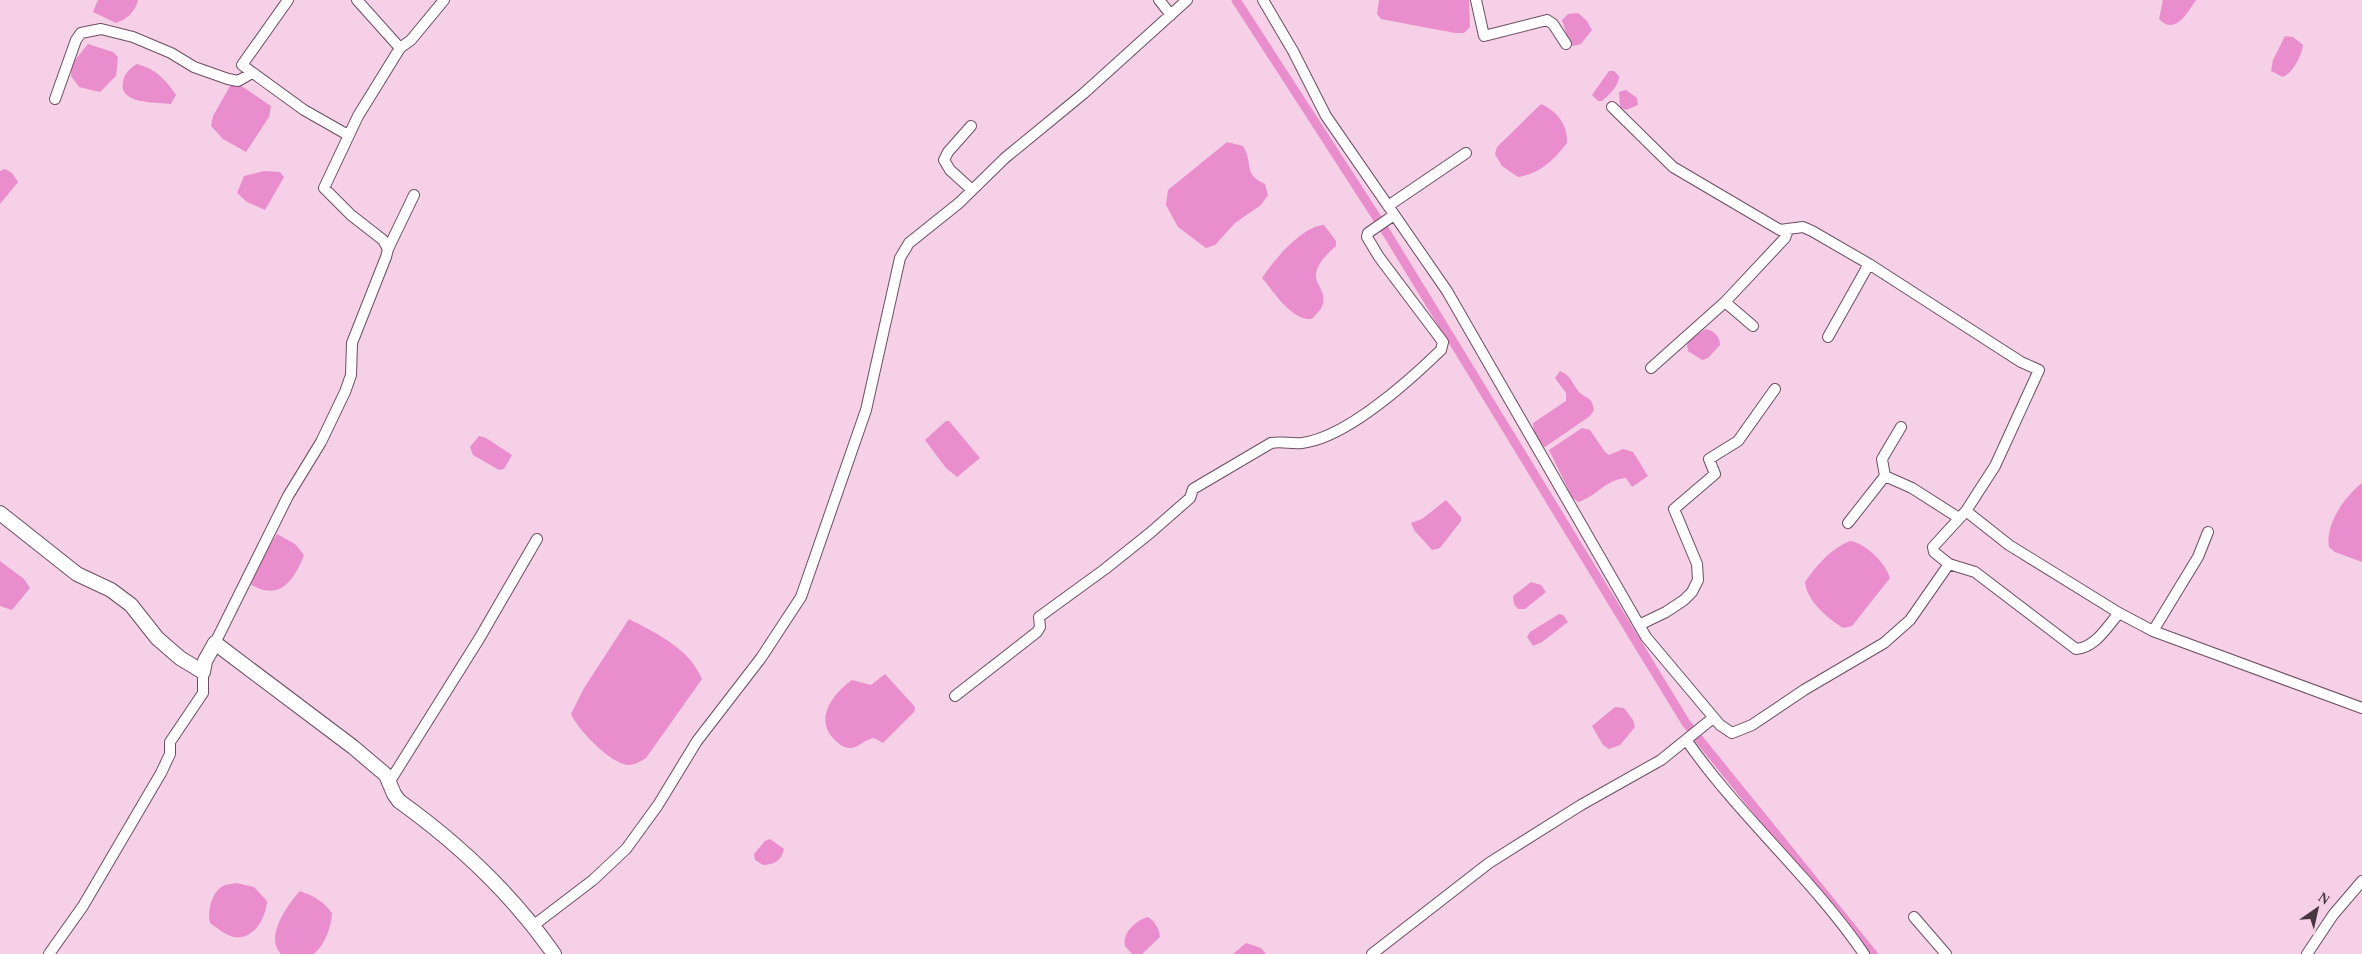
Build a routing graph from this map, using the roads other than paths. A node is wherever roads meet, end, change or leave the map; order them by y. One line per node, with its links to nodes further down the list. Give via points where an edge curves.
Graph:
1 (288, 0): 11 (street, via 242,65)
2 (357, 0): 10 (street)
3 (444, 0): 10 (street, via 411,40)
4 (1159, 0): 8 (street)
5 (1187, 0): 8 (street)
6 (1264, 0): 19 (street, via 1326,116)
7 (1476, 0): 9 (street, via 1484,36 1547,20)
8 (1171, 15): 17 (street)
9 (1566, 44)
10 (400, 48): 15 (street)
11 (252, 73): 12 (street, via 238,81 228,79 194,67 171,53 132,37 101,29 81,33 76,40); 15 (street, via 304,110)
12 (55, 99)
13 (1612, 107): 20 (street, via 1673,167 1780,230)
14 (972, 126): 17 (street, via 944,160)
15 (348, 135): 21 (street, via 324,188 351,216 383,240)
16 (1466, 153): 19 (street)
17 (972, 190): 48 (street, via 909,244 900,258 866,410 801,597 761,658 697,741 658,805 626,849 593,880)
18 (414, 195): 21 (street)
19 (1389, 213): 37 (street, via 1447,291); 41 (street, via 1367,237 1443,342 1442,350 1384,399 1341,429 1302,443 1271,443 1193,489 1190,498 1150,533 1039,616 1037,632)
20 (1788, 230): 22 (street, via 1803,228 1812,231); 23 (street, via 1785,238)
21 (388, 249): 39 (street, via 352,343 351,375 346,392 321,442 279,512)
22 (1869, 264): 25 (street); 31 (street, via 2021,362 2039,370 1995,466)
23 (1725, 302): 24 (street); 26 (street)
24 (1753, 326)
25 (1828, 337)
26 (1651, 368)
27 (1775, 389): 37 (street, via 1738,441 1709,459 1715,474 1674,509 1697,564 1698,580 1692,592 1666,612)
28 (1900, 426): 29 (street, via 1882,459)
29 (1885, 476): 31 (street); 32 (street)
30 (0, 513): 40 (street, via 77,574 112,590 131,605 157,638)
31 (1962, 515): 35 (street, via 1933,547 1934,552); 36 (street)
32 (1848, 523)
33 (2208, 532): 38 (street, via 2198,557)
34 (537, 539): 45 (street, via 479,640)
35 (1949, 564): 36 (street, via 1975,572 2076,649 2097,640); 43 (street, via 1910,620 1884,643 1752,725 1732,733)
36 (2118, 613): 38 (street)
37 (1639, 625): 43 (street)
38 (2153, 631): 42 (street)
39 (215, 643): 40 (street); 45 (street, via 353,747)
40 (203, 672): 49 (street, via 203,693 170,742 170,754 161,773 83,906)
41 (955, 696)
42 (2362, 708)
43 (1713, 718): 44 (street)
44 (1689, 738): 51 (street, via 1661,760 1490,863); 52 (street, via 1727,793)
45 (390, 781): 48 (street, via 399,801 466,853)
46 (2362, 881): 54 (street, via 2332,915)
47 (1914, 917): 53 (street)
48 (534, 925): 50 (street)
49 (49, 954)
50 (554, 954)
51 (1372, 954)
52 (1864, 954)
53 (1946, 954)
54 (2307, 954)

